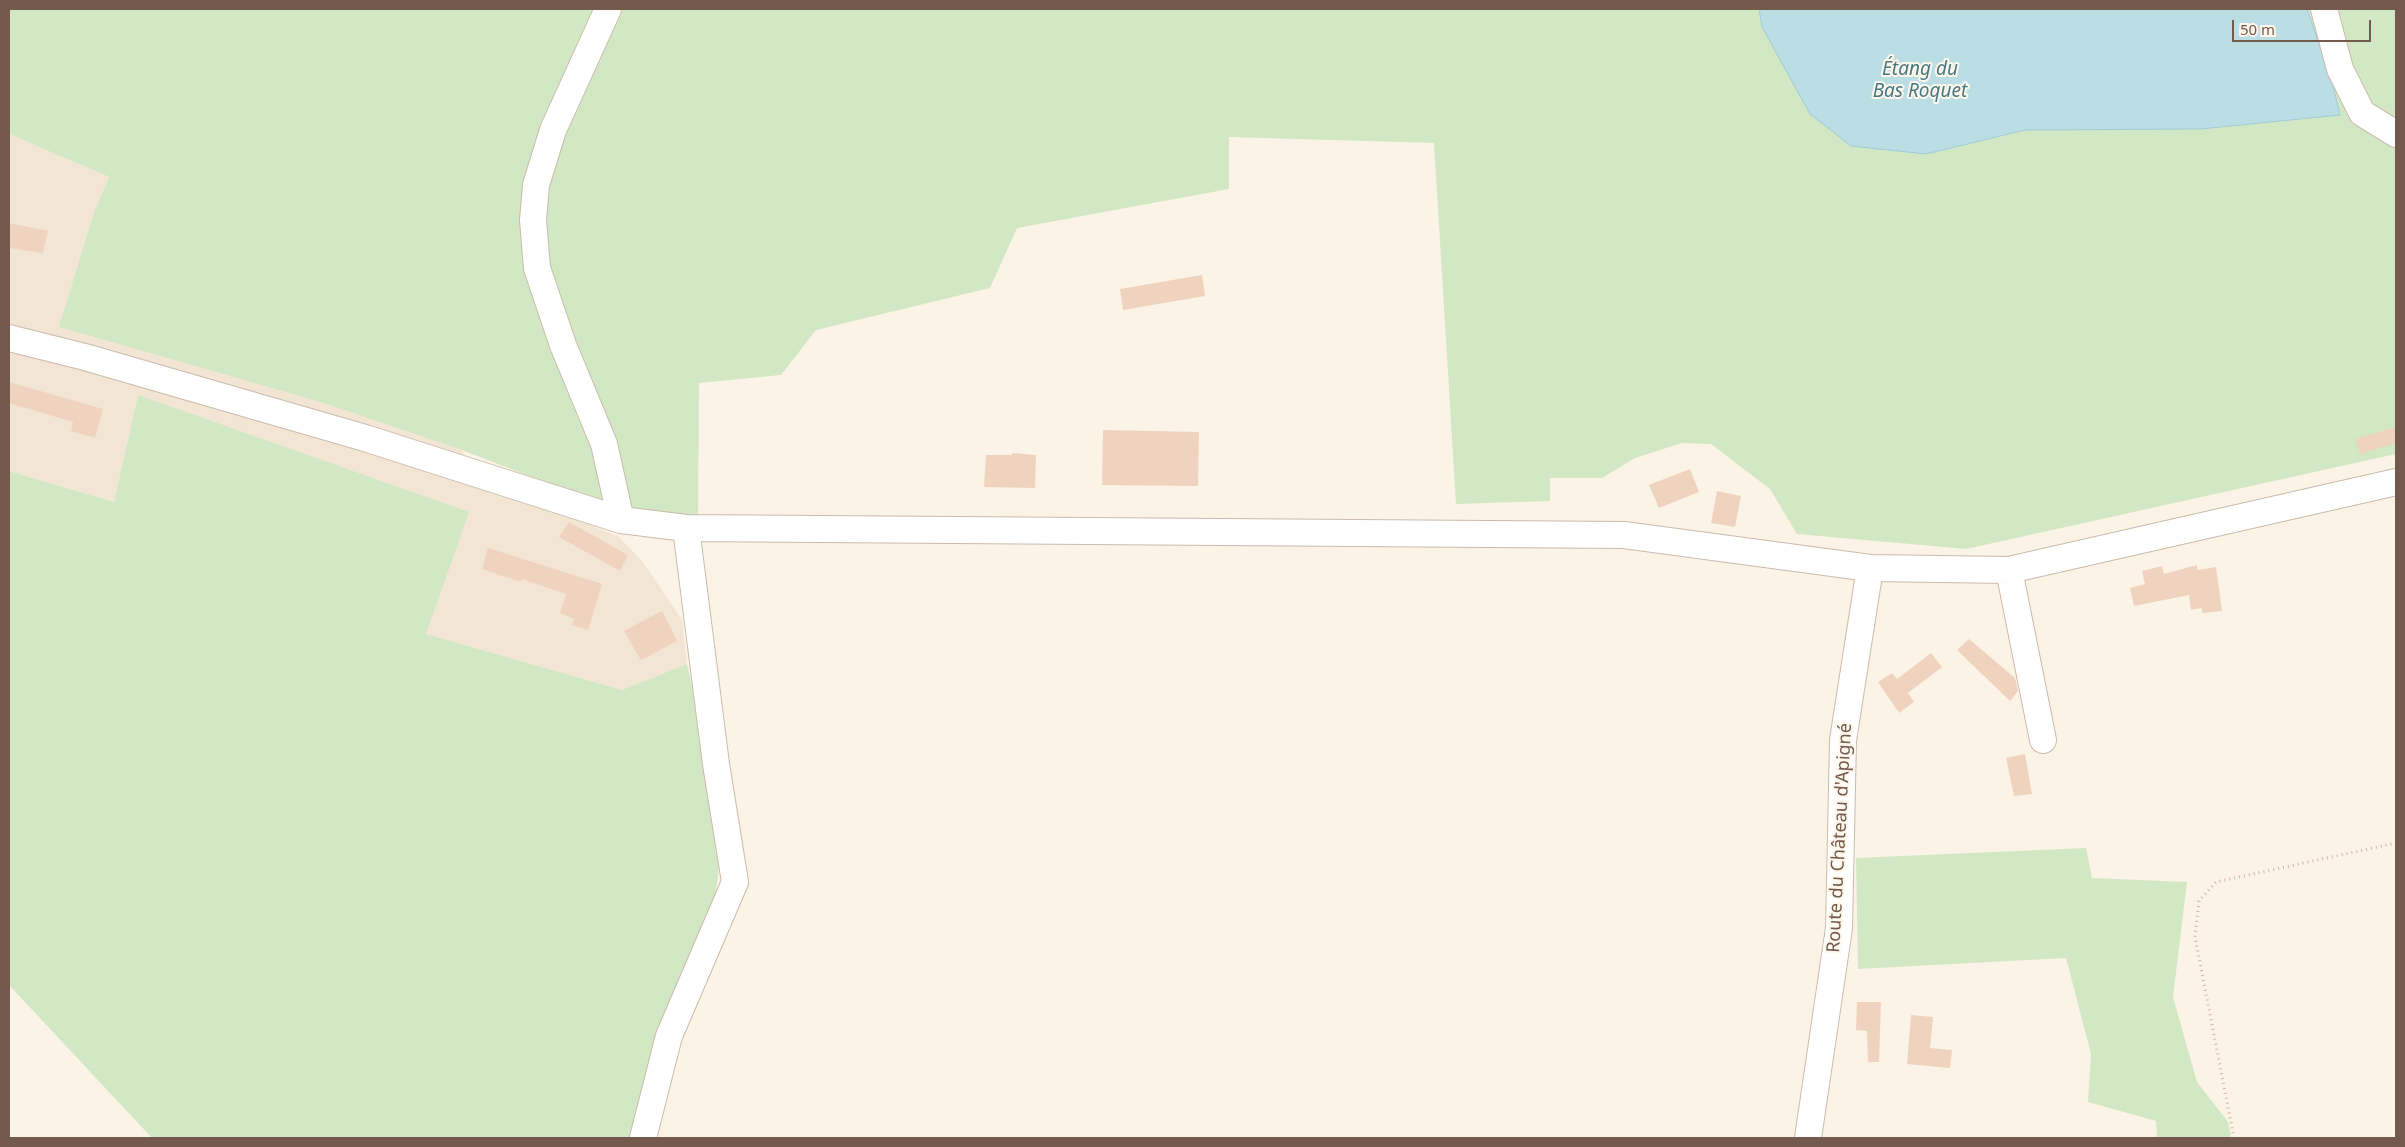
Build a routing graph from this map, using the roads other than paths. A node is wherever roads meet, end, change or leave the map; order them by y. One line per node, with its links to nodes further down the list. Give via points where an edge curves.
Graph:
1 (608, 9): 6 (street, via 553,130 536,185 533,220 537,268 563,345 604,444)
2 (2324, 9): 3 (street, via 2340,69 2362,113)
3 (2396, 134)
4 (9, 338): 6 (street, via 365,438)
5 (2396, 482): 9 (street)
6 (621, 520): 7 (street)
7 (686, 528): 8 (street, via 1624,535); 11 (street, via 716,764 735,882 669,1036)
8 (1870, 568): 9 (street); 12 (street, Route du Château d'Apigné, via 1843,740 1839,928)
9 (2009, 570): 10 (street)
10 (2044, 740)
11 (643, 1138)
12 (1808, 1138)

